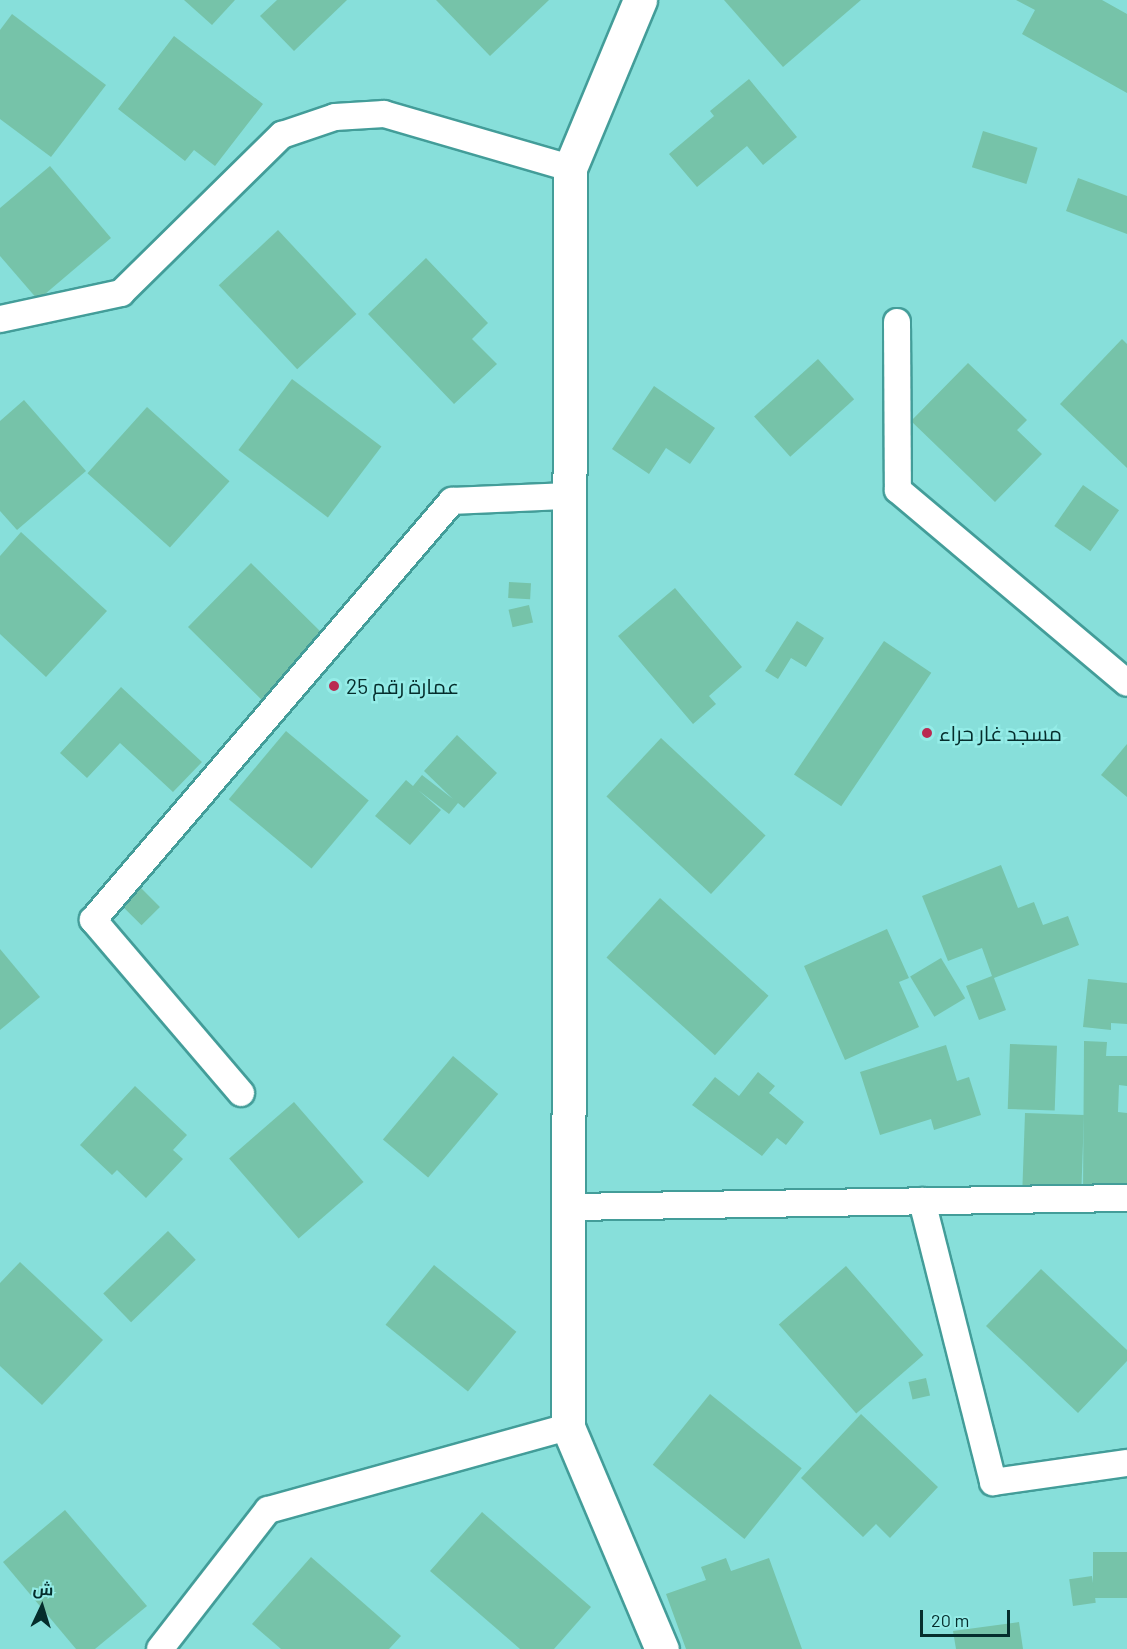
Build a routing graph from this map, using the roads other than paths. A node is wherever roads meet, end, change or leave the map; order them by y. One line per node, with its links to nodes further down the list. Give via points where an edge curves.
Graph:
1 (640, 0): 2 (street)
2 (570, 168): 3 (street, via 384,114 335,117 282,135 121,293); 5 (street)
3 (0, 319)
4 (897, 322): 6 (street, via 898,490)
5 (568, 496): 7 (street, via 452,501 93,920); 10 (street)
6 (1122, 669)
7 (241, 1094)
8 (1127, 1198): 9 (street)
9 (921, 1202): 10 (street); 12 (street, via 993,1482)
10 (571, 1208): 11 (street)
11 (568, 1427): 13 (street, via 268,1510); 14 (street)
12 (1127, 1462)
13 (160, 1649)
14 (662, 1649)

